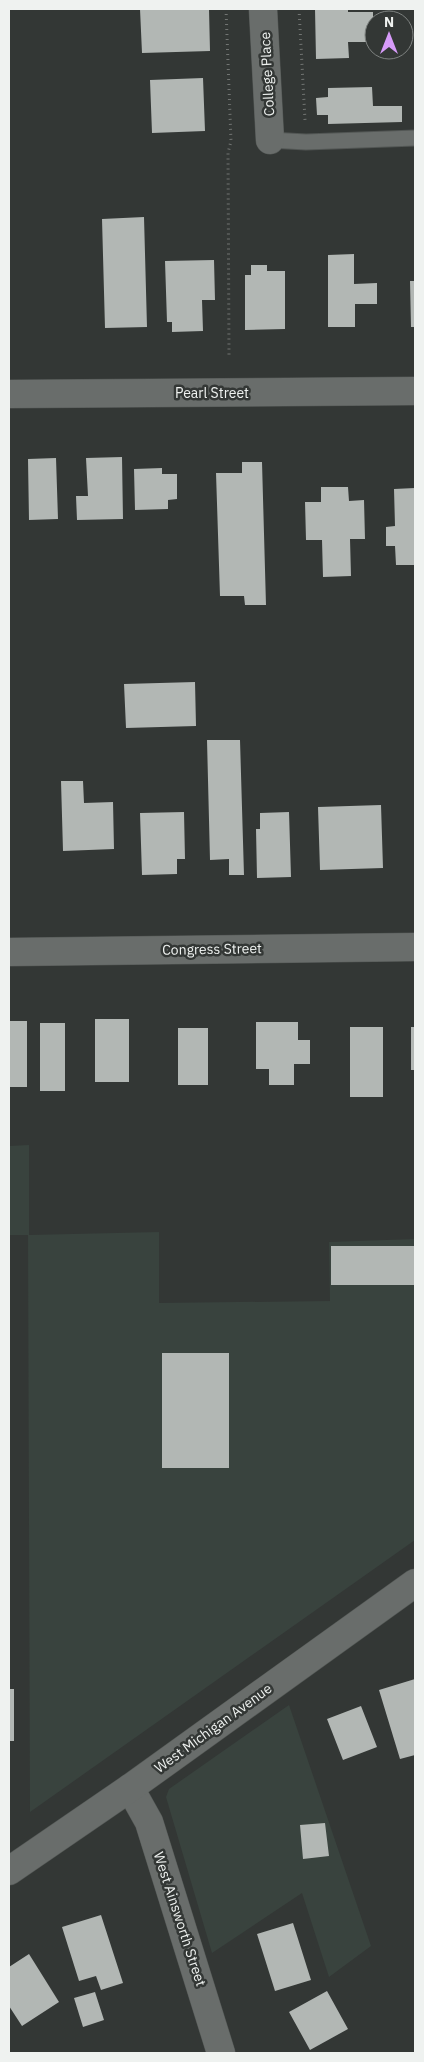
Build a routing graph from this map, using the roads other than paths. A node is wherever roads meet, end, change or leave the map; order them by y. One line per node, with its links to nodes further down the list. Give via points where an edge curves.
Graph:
1 (263, 9): 3 (street, College Place)
2 (415, 138): 3 (lane)
3 (270, 140)
4 (415, 391): 5 (street, Pearl Street)
5 (9, 394)
6 (415, 947): 7 (street, Congress Street)
7 (9, 952)
8 (415, 1582): 9 (street, West Michigan Avenue)
9 (130, 1788): 10 (street, West Michigan Avenue); 11 (street, West Ainsworth Street, via 149,1822)
10 (9, 1871)
11 (221, 2053)

